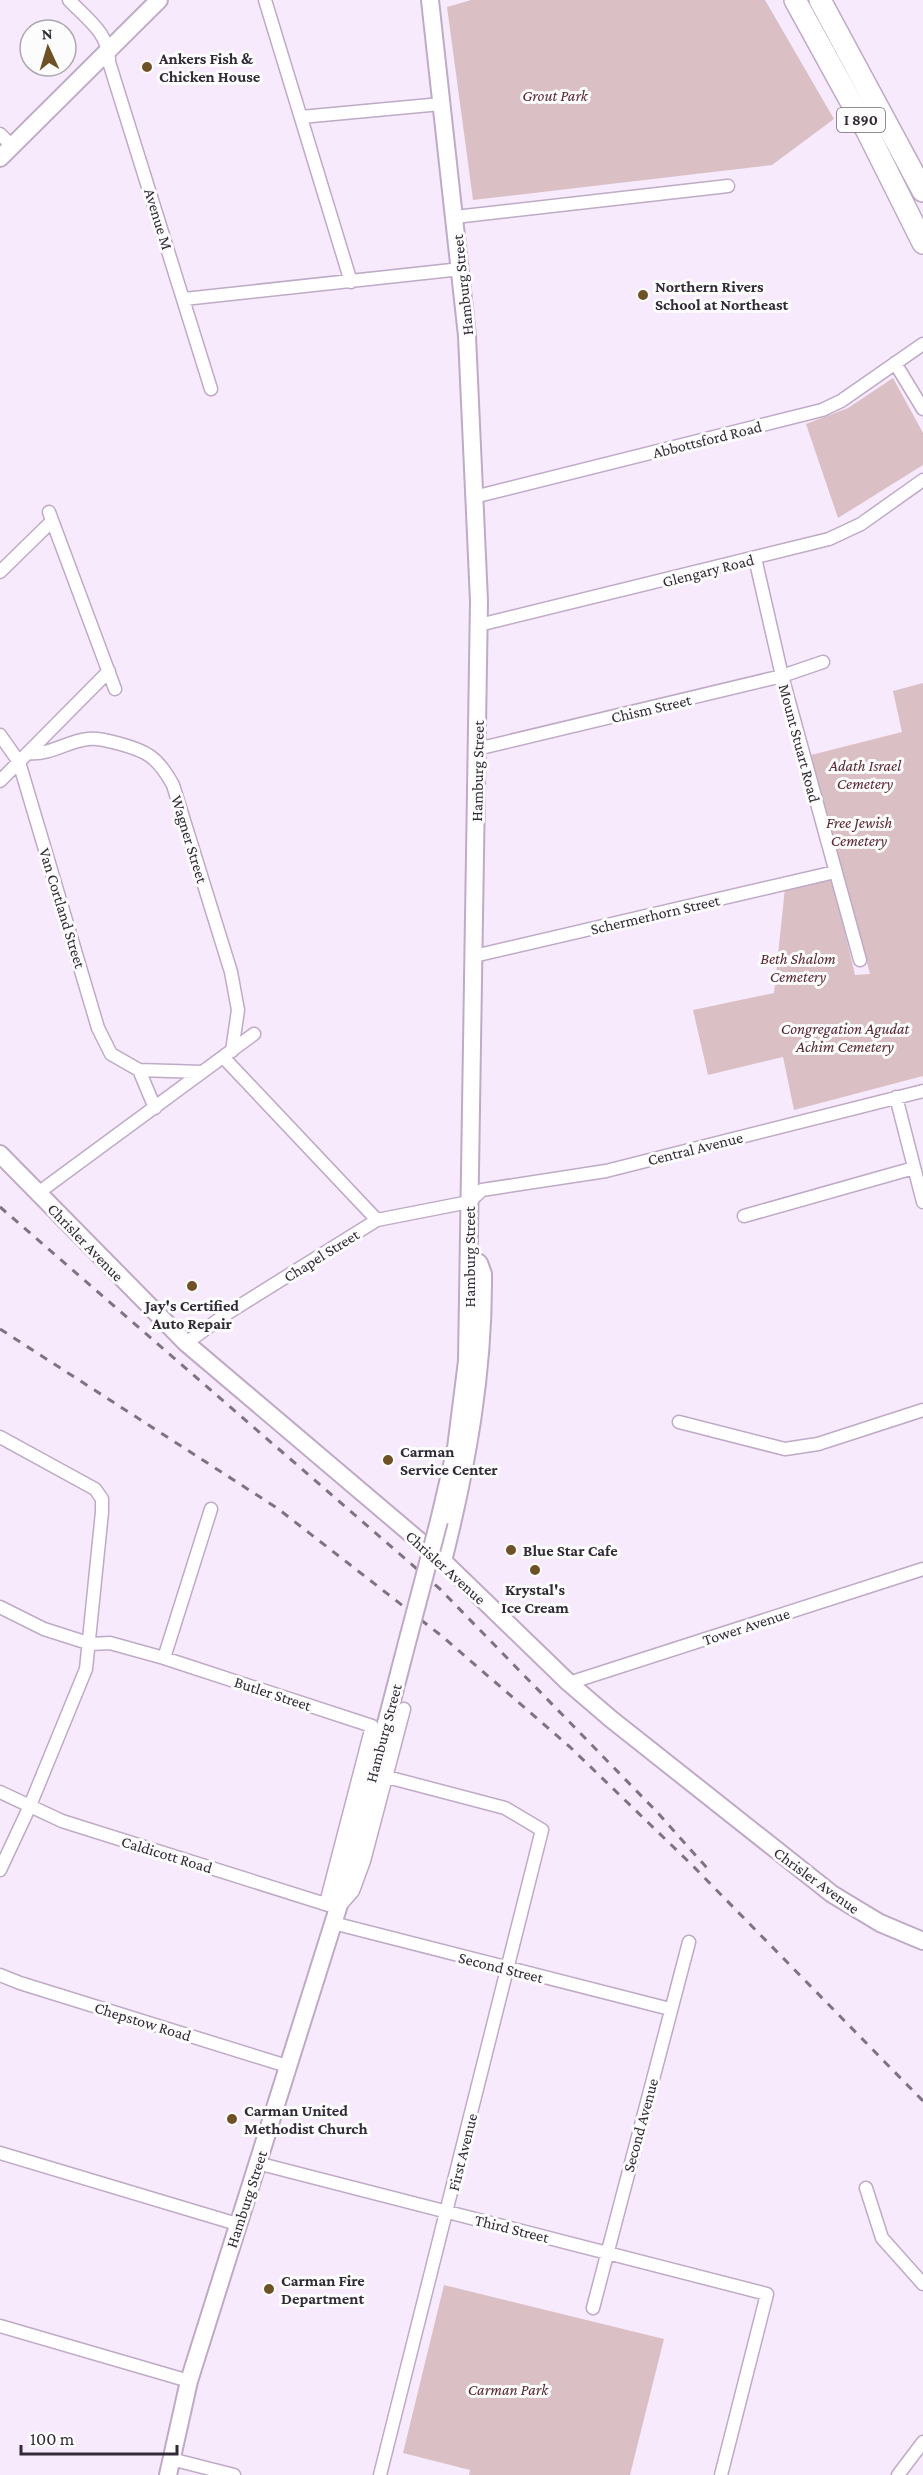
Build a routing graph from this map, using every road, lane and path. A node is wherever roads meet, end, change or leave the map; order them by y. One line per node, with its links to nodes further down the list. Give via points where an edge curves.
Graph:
1 (69, 0): 7 (street, via 105,37)
2 (159, 0): 7 (main road)
3 (265, 0): 9 (street)
4 (430, 0): 8 (main road, Hamburg Street)
5 (795, 0): 14 (highway, I 890, via 885,164)
6 (820, 0): 12 (highway, I 890)
7 (110, 48): 10 (main road); 17 (street, Avenue M, via 109,62)
8 (441, 104): 9 (street); 13 (main road, Hamburg Street)
9 (301, 117): 16 (street)
10 (4, 146)
11 (728, 186): 13 (street)
12 (923, 191)
13 (455, 217): 15 (main road, Hamburg Street)
14 (923, 243)
15 (461, 269): 16 (street); 23 (main road, Hamburg Street)
16 (351, 282): 17 (street)
17 (184, 299): 20 (street, Avenue M)
18 (923, 344): 19 (street, Abbottsford Road)
19 (895, 363): 21 (street); 23 (street, Abbottsford Road, via 822,410)
20 (211, 389)
21 (923, 409)
22 (923, 480): 24 (street, Glengary Road, via 861,524 829,539)
23 (474, 497): 26 (main road, Hamburg Street)
24 (755, 558): 26 (street, Glengary Road); 29 (street, Mount Stuart Road)
25 (0, 572): 28 (street, via 50,517)
26 (479, 626): 32 (main road, Hamburg Street)
27 (823, 662): 29 (street, Chism Street)
28 (109, 671): 30 (street); 33 (street)
29 (782, 676): 32 (street, Chism Street); 36 (street, Mount Stuart Road)
30 (115, 689)
31 (0, 735): 34 (street, Van Cortland Street)
32 (477, 749): 37 (main road, Hamburg Street)
33 (30, 753): 34 (street); 40 (street, Wagner Street, via 40,754 87,739 104,740 149,755 166,772 231,972 238,1010)
34 (19, 762): 35 (street); 41 (street, Van Cortland Street, via 98,1028 111,1054)
35 (0, 781)
36 (835, 872): 37 (street, Schermerhorn Street); 38 (street, Mount Stuart Road)
37 (474, 956): 49 (main road, Hamburg Street)
38 (860, 960)
39 (254, 1034): 40 (street)
40 (228, 1054): 42 (street); 52 (street)
41 (139, 1070): 42 (street, Van Cortland Street); 45 (street)
42 (202, 1072): 45 (street)
43 (923, 1091): 44 (street, Central Avenue)
44 (896, 1098): 47 (street); 49 (street, Central Avenue, via 606,1171 482,1190)
45 (155, 1108): 48 (street)
46 (0, 1154): 48 (main road, Chrisler Avenue)
47 (914, 1168): 50 (street); 51 (street)
48 (38, 1193): 54 (main road, Chrisler Avenue)
49 (469, 1202): 52 (street, Chapel Street); 53 (main road, Hamburg Street)
50 (923, 1202)
51 (744, 1216)
52 (377, 1220): 54 (street, Chapel Street)
53 (470, 1258): 59 (main road, via 478,1263 483,1274 479,1368 469,1449); 70 (main road, Hamburg Street, bridge, via 467,1361 456,1448)
54 (186, 1343): 59 (main road, Chrisler Avenue)
55 (923, 1410): 56 (street, via 818,1443 785,1449)
56 (679, 1422)
57 (0, 1437): 62 (street, via 83,1481 102,1499)
58 (211, 1509): 63 (street)
59 (443, 1561): 64 (main road, Chrisler Avenue)
60 (923, 1569): 64 (street, Tower Avenue)
61 (0, 1607): 62 (street, Butler Street, via 44,1629)
62 (91, 1644): 63 (street, Butler Street, via 110,1643); 68 (street, via 86,1669)
63 (164, 1658): 70 (street, Butler Street, via 372,1726)
64 (569, 1683): 71 (main road, Chrisler Avenue, via 832,1894 880,1923)
65 (404, 1708): 66 (street)
66 (387, 1777): 70 (street, via 353,1891); 73 (street, First Avenue, via 505,1808 542,1830)
67 (0, 1792): 68 (street, Caldicott Road)
68 (30, 1808): 69 (street); 70 (street, Caldicott Road)
69 (0, 1870)
70 (332, 1911): 73 (street, Second Street); 76 (main road, Hamburg Street)
71 (923, 1941)
72 (689, 1942): 75 (street, Second Avenue)
73 (508, 1969): 75 (street, Second Street); 80 (street, First Avenue)
74 (0, 1975): 76 (street, Chepstow Road)
75 (670, 2009): 82 (street, Second Avenue)
76 (287, 2066): 78 (main road, Hamburg Street)
77 (0, 2153): 81 (street)
78 (257, 2163): 80 (street, Third Street); 81 (main road, Hamburg Street)
79 (866, 2188): 83 (street, via 882,2238)
80 (447, 2212): 82 (street, Third Street); 90 (street, First Avenue)
81 (237, 2224): 86 (main road, Hamburg Street)
82 (607, 2252): 84 (street, Second Avenue); 91 (street, Third Street, via 767,2294)
83 (923, 2284)
84 (593, 2308)
85 (0, 2326): 86 (street)
86 (189, 2381): 88 (main road, Hamburg Street)
87 (923, 2442): 92 (street)
88 (170, 2467): 89 (street)
89 (234, 2475)
90 (380, 2475)
91 (721, 2475)
92 (898, 2475)

